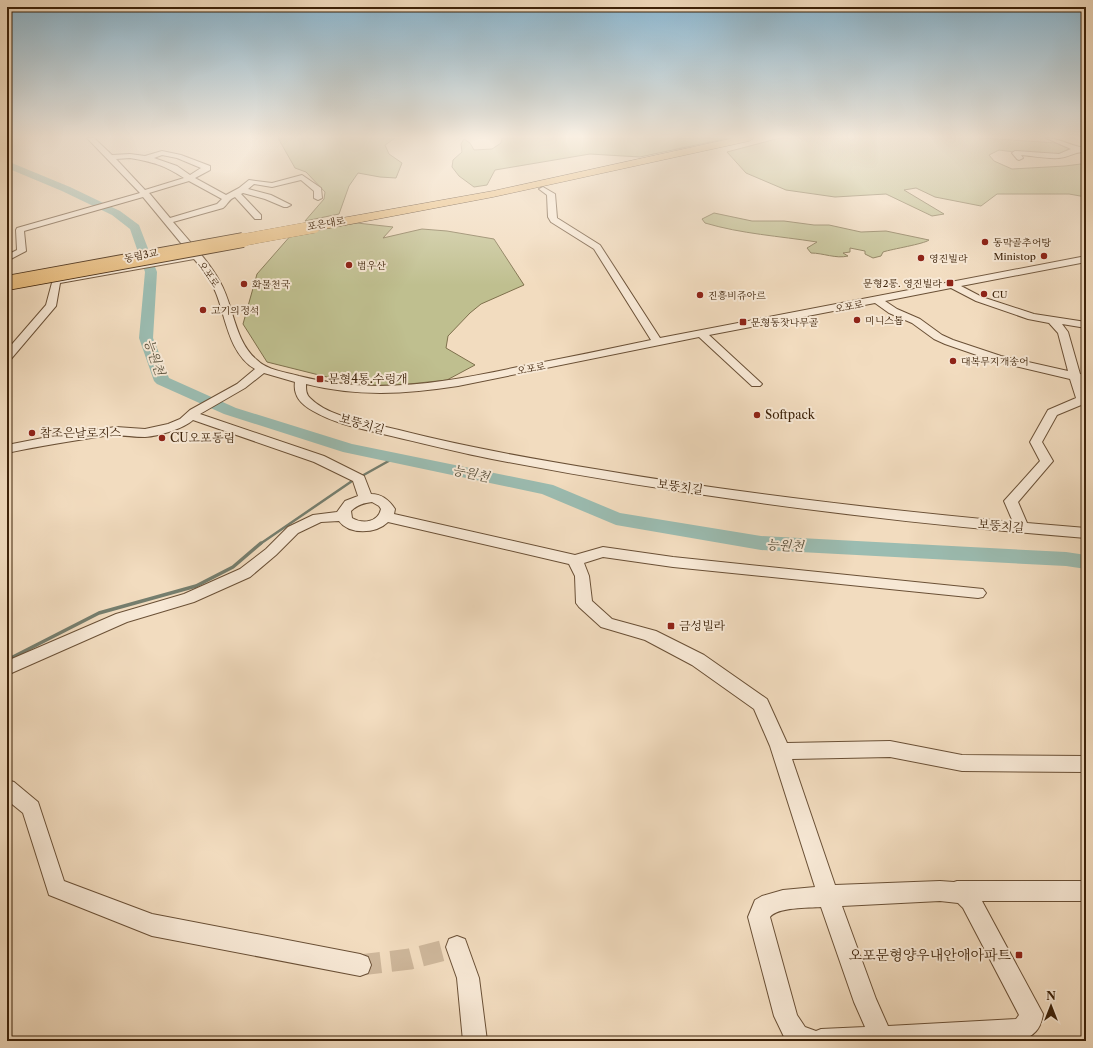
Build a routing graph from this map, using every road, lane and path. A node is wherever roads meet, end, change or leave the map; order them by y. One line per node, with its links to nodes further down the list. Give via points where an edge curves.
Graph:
1 (139, 187): 10 (street, 오포로)
2 (168, 187): 10 (street)
3 (206, 187): 11 (street)
4 (246, 187): 9 (street)
5 (314, 187): 12 (street, via 318,190)
6 (516, 187): 16 (highway, 포은대로)
7 (525, 187): 16 (highway, 포은대로)
8 (543, 189): 27 (street, via 551,194 554,220 597,247)
9 (239, 192): 11 (street); 13 (street, via 268,197); 14 (street)
10 (145, 193): 15 (street, 오포로); 18 (street, via 20,230 22,251)
11 (226, 198): 15 (street, via 220,206)
12 (318, 198)
13 (287, 206)
14 (258, 217)
15 (168, 221): 17 (street, 오포로)
16 (313, 226): 20 (highway, 포은대로, bridge); 21 (highway, bridge)
17 (196, 256): 28 (street, 동림3교, via 56,281 51,306); 29 (street, 오포로, via 219,288 243,352)
18 (7, 258)
19 (1086, 259): 22 (street, 오포로)
20 (7, 280)
21 (7, 283)
22 (952, 285): 23 (street, 오포로); 24 (street, via 991,304)
23 (878, 300): 26 (street, 오포로); 30 (street, via 949,342 998,359)
24 (1053, 321): 25 (street); 30 (street, via 1063,332)
25 (1086, 325)
26 (702, 334): 27 (street, 오포로); 32 (street)
27 (658, 342): 31 (street, 오포로, via 433,387 358,390)
28 (7, 357)
29 (263, 368): 31 (street, 오포로); 33 (street, via 241,386)
30 (1081, 378): 38 (street, via 1082,400 1052,413 1036,442 1047,461 1011,501)
31 (301, 380): 38 (street, 보뚱치길, via 299,391 303,399 326,413 470,452 722,493)
32 (756, 384)
33 (193, 414): 34 (street, via 184,422 172,427 145,433 116,431 63,438); 35 (street, via 319,459 354,476)
34 (7, 450)
35 (366, 499): 36 (street, via 352,503); 37 (street, via 374,498 386,503)
36 (343, 516): 37 (street, via 349,524 361,527 376,524); 42 (street, via 318,518 294,530 245,573 189,598 122,618)
37 (386, 517): 40 (street)
38 (1022, 528): 39 (street, 보뚱치길)
39 (1086, 533)
40 (575, 560): 41 (street, via 603,552 680,563); 43 (street, via 582,576 584,603 607,623 650,636 698,660 761,704)
41 (978, 593)
42 (7, 668)
43 (781, 751): 44 (street, via 890,748 962,763); 48 (street)
44 (1086, 764)
45 (7, 788): 50 (street, via 30,808 56,888 152,926)
46 (951, 891): 47 (street); 48 (street); 51 (street, via 966,896 970,901 1031,1014 1030,1022 1025,1028 1015,1031)
47 (1086, 891)
48 (828, 896): 51 (street); 53 (street, via 769,903 759,917 791,1029 797,1037)
49 (457, 947): 52 (street, via 468,978)
50 (360, 965)
51 (882, 1039): 54 (street)
52 (475, 1041)
53 (810, 1041)
54 (821, 1041)

